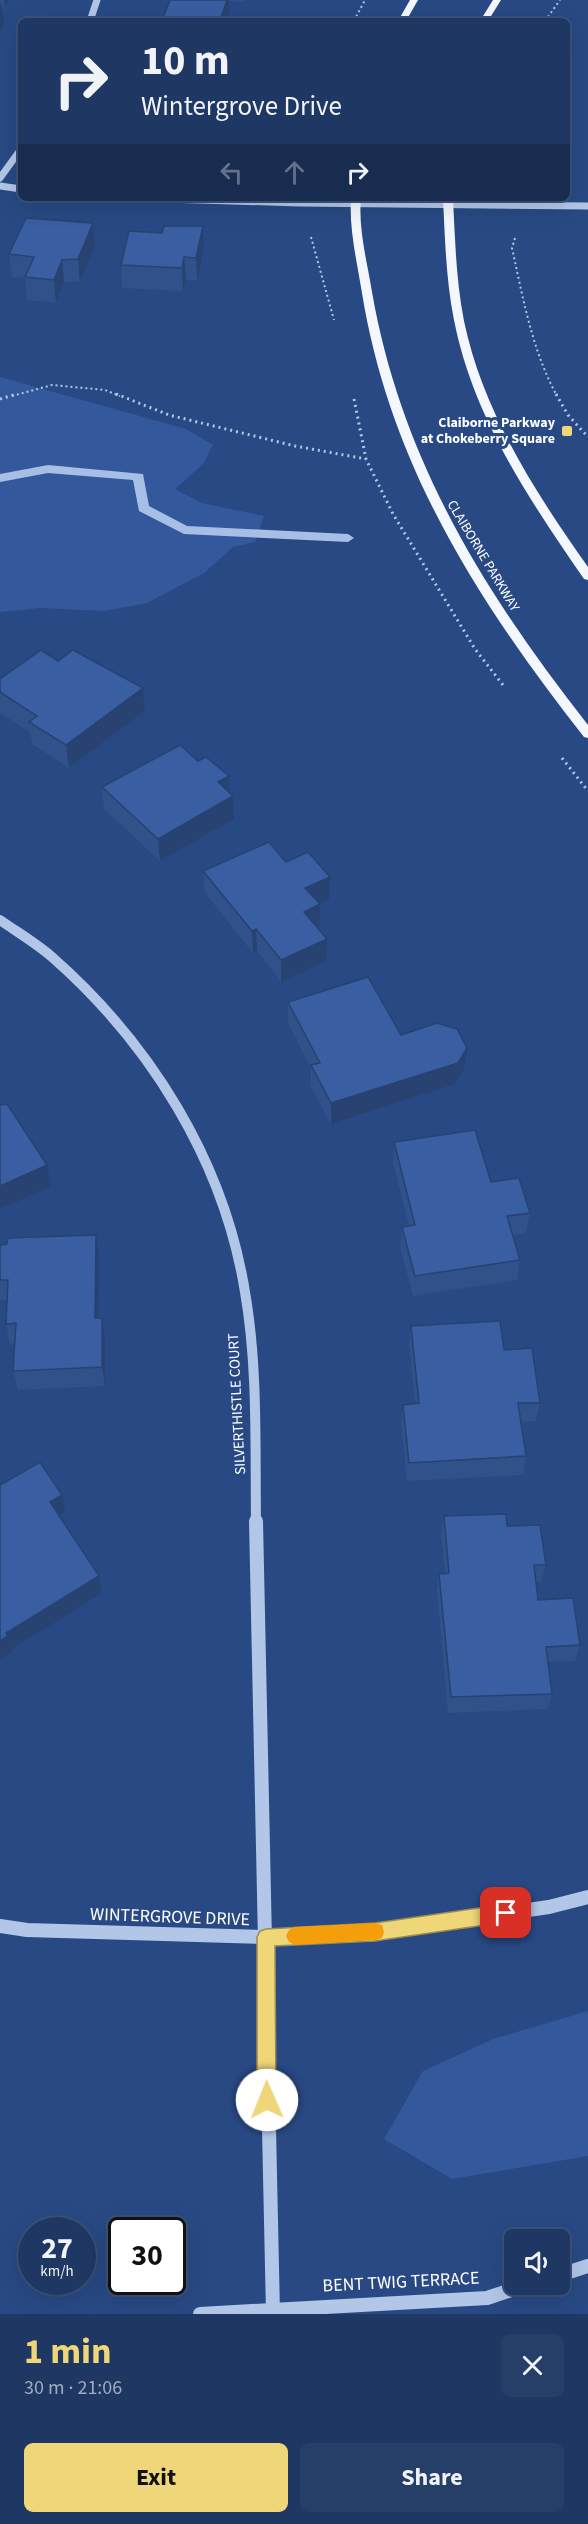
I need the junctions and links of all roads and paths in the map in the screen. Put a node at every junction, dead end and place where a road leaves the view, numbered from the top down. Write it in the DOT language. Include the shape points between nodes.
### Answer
graph roads {
  1 [pos="97,0"];
  2 [pos="365,0"];
  3 [pos="414,0"];
  4 [pos="497,0"];
  5 [pos="560,0"];
  6 [pos="91,18"];
  7 [pos="356,18"];
  8 [pos="404,18"];
  9 [pos="486,18"];
  10 [pos="547,18"];
  11 [pos="18,152"];
  12 [pos="0,178"];
  13 [pos="0,186"];
  14 [pos="18,189"];
  15 [pos="233,201"];
  16 [pos="337,201"];
  17 [pos="356,201"];
  18 [pos="448,201"];
  19 [pos="502,205"];
  20 [pos="588,206"];
  21 [pos="0,399"];
  22 [pos="588,437"];
  23 [pos="366,459"];
  24 [pos="588,576"];
  25 [pos="588,734"];
  26 [pos="0,920"];
  27 [pos="588,1897"];
  28 [pos="0,1926"];
  29 [pos="266,1937"];
  30 [pos="588,2266"];
  31 [pos="570,2272"];
  32 [pos="504,2292"];
  33 [pos="273,2311"];
  34 [pos="200,2314"];
  1 -- 6 [label="street"];
  2 -- 7 [label="path"];
  3 -- 8 [label="main road"];
  4 -- 9 [label="main road"];
  5 -- 10 [label="path"];
  11 -- 12 [label="street"];
  13 -- 14 [label="street"];
  15 -- 16 [label="street"];
  17 -- 25 [label="main road, CLAIBORNE PARKWAY" via="368,316 414,458 442,520 484,591 538,673"];
  18 -- 19 [label="street"];
  18 -- 24 [label="main road" via="459,322 471,364 497,429 539,505"];
  19 -- 20 [label="street"];
  19 -- 22 [label="path" via="521,232 513,239 512,248 532,333 554,392"];
  21 -- 23 [label="path" via="52,385 105,390 169,415 296,447"];
  26 -- 29 [label="street, SILVERTHISTLE COURT" via="51,956 104,1006 150,1061 191,1129 222,1201 243,1280 253,1370"];
  27 -- 29 [label="street, WINTERGROVE DRIVE" via="549,1907 375,1932"];
  28 -- 29 [label="street, WINTERGROVE DRIVE"];
  29 -- 33 [label="street, SILVERTHISTLE COURT"];
  30 -- 31 [label="street"];
  32 -- 33 [label="street, BENT TWIG TERRACE" via="487,2298"];
  33 -- 34 [label="street, BENT TWIG TERRACE"];
}
